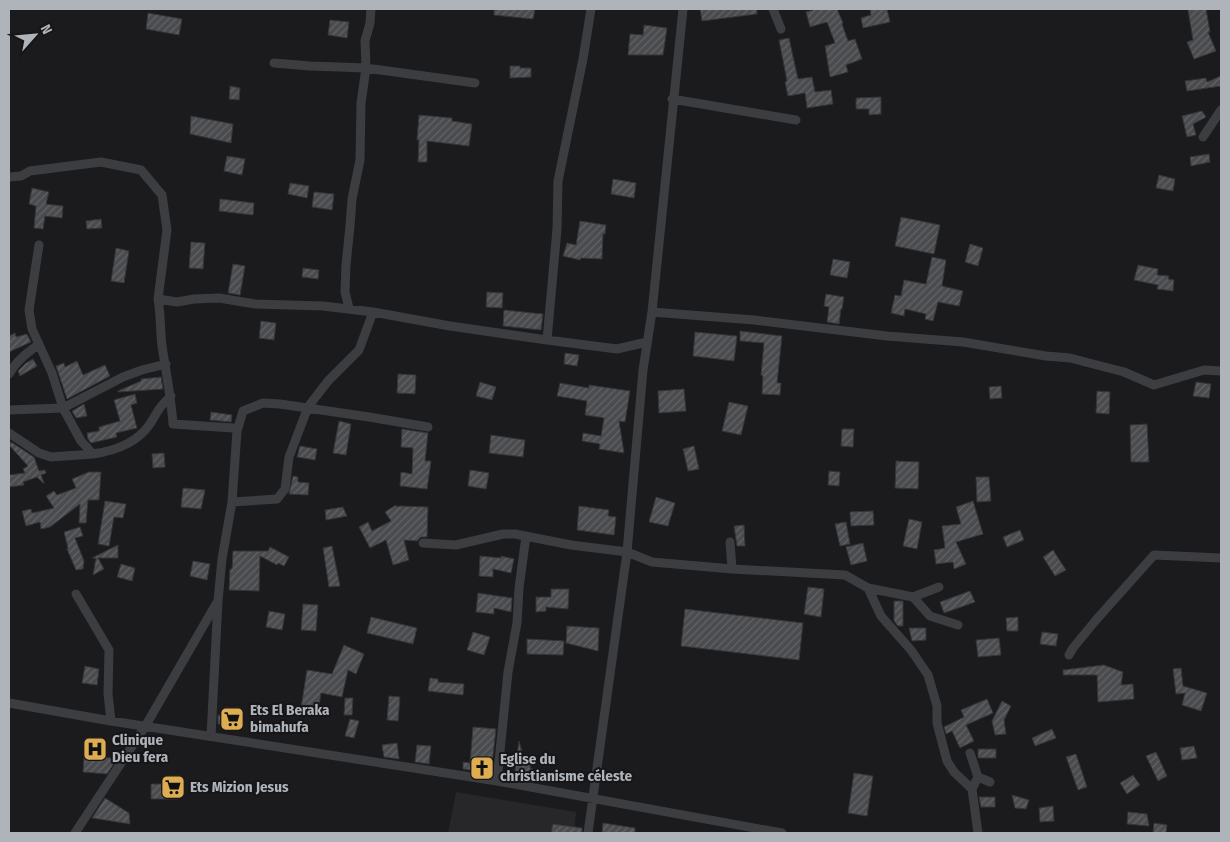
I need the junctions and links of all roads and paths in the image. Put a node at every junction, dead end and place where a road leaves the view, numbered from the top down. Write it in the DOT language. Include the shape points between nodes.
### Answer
graph roads {
  1 [pos="371,9"];
  2 [pos="591,9"];
  3 [pos="683,9"];
  4 [pos="773,9"];
  5 [pos="781,29"];
  6 [pos="274,63"];
  7 [pos="366,68"];
  8 [pos="475,83"];
  9 [pos="672,99"];
  10 [pos="1221,110"];
  11 [pos="796,120"];
  12 [pos="1203,137"];
  13 [pos="9,177"];
  14 [pos="39,244"];
  15 [pos="158,299"];
  16 [pos="349,308"];
  17 [pos="373,312"];
  18 [pos="652,312"];
  19 [pos="547,340"];
  20 [pos="648,342"];
  21 [pos="39,344"];
  22 [pos="166,364"];
  23 [pos="1221,371"];
  24 [pos="9,374"];
  25 [pos="171,396"];
  26 [pos="308,407"];
  27 [pos="62,408"];
  28 [pos="9,410"];
  29 [pos="428,427"];
  30 [pos="237,431"];
  31 [pos="9,433"];
  32 [pos="93,454"];
  33 [pos="232,502"];
  34 [pos="526,536"];
  35 [pos="730,542"];
  36 [pos="423,543"];
  37 [pos="626,552"];
  38 [pos="1221,558"];
  39 [pos="732,569"];
  40 [pos="939,587"];
  41 [pos="868,588"];
  42 [pos="76,594"];
  43 [pos="912,597"];
  44 [pos="218,601"];
  45 [pos="958,625"];
  46 [pos="1069,655"];
  47 [pos="9,703"];
  48 [pos="111,721"];
  49 [pos="146,725"];
  50 [pos="211,736"];
  51 [pos="970,753"];
  52 [pos="978,777"];
  53 [pos="497,780"];
  54 [pos="990,782"];
  55 [pos="972,789"];
  56 [pos="594,798"];
  57 [pos="75,833"];
  58 [pos="588,833"];
  59 [pos="782,833"];
  60 [pos="978,833"];
  1 -- 7 [label="street" via="365,41"];
  2 -- 19 [label="street" via="558,181"];
  3 -- 9 [label="street"];
  4 -- 5 [label="street"];
  6 -- 7 [label="street"];
  7 -- 8 [label="street"];
  7 -- 16 [label="street" via="360,160 352,199 346,265 345,292"];
  9 -- 11 [label="street"];
  9 -- 18 [label="street"];
  10 -- 12 [label="street"];
  13 -- 15 [label="street" via="30,171 101,162 140,170 162,195 166,230"];
  14 -- 21 [label="street" via="29,310"];
  15 -- 16 [label="street" via="177,302 219,298 255,304"];
  15 -- 22 [label="street"];
  16 -- 17 [label="street"];
  17 -- 19 [label="street"];
  17 -- 26 [label="street" via="360,350 328,381"];
  18 -- 20 [label="street"];
  18 -- 23 [label="street" via="963,342 1070,358 1124,372 1154,385 1204,370"];
  19 -- 20 [label="street" via="617,349"];
  20 -- 37 [label="street"];
  21 -- 24 [label="street" via="13,366"];
  21 -- 27 [label="street"];
  22 -- 25 [label="street"];
  22 -- 27 [label="street" via="123,377"];
  25 -- 30 [label="street" via="173,424 233,428"];
  25 -- 32 [label="street" via="141,434 119,448"];
  26 -- 29 [label="street"];
  26 -- 30 [label="street" via="263,403 243,411"];
  26 -- 33 [label="street" via="289,457 285,489 277,499"];
  27 -- 28 [label="street"];
  27 -- 32 [label="street" via="81,441"];
  30 -- 33 [label="street"];
  31 -- 32 [label="street" via="38,453 51,457"];
  33 -- 44 [label="street"];
  34 -- 36 [label="street" via="503,534 456,545"];
  34 -- 37 [label="street"];
  34 -- 53 [label="street"];
  35 -- 39 [label="street"];
  37 -- 39 [label="street" via="652,562"];
  37 -- 56 [label="street"];
  38 -- 46 [label="street" via="1154,555"];
  39 -- 41 [label="street" via="846,575"];
  40 -- 43 [label="street"];
  41 -- 43 [label="street"];
  41 -- 55 [label="street" via="881,616 928,675 947,761"];
  42 -- 48 [label="street" via="109,650"];
  43 -- 45 [label="street" via="930,616"];
  44 -- 49 [label="street"];
  44 -- 50 [label="street"];
  47 -- 48 [label="street"];
  48 -- 49 [label="street"];
  49 -- 50 [label="street"];
  49 -- 57 [label="street"];
  50 -- 53 [label="street"];
  51 -- 52 [label="street"];
  52 -- 54 [label="street"];
  52 -- 55 [label="street"];
  53 -- 56 [label="street"];
  55 -- 60 [label="street"];
  56 -- 58 [label="street"];
  56 -- 59 [label="street"];
}
